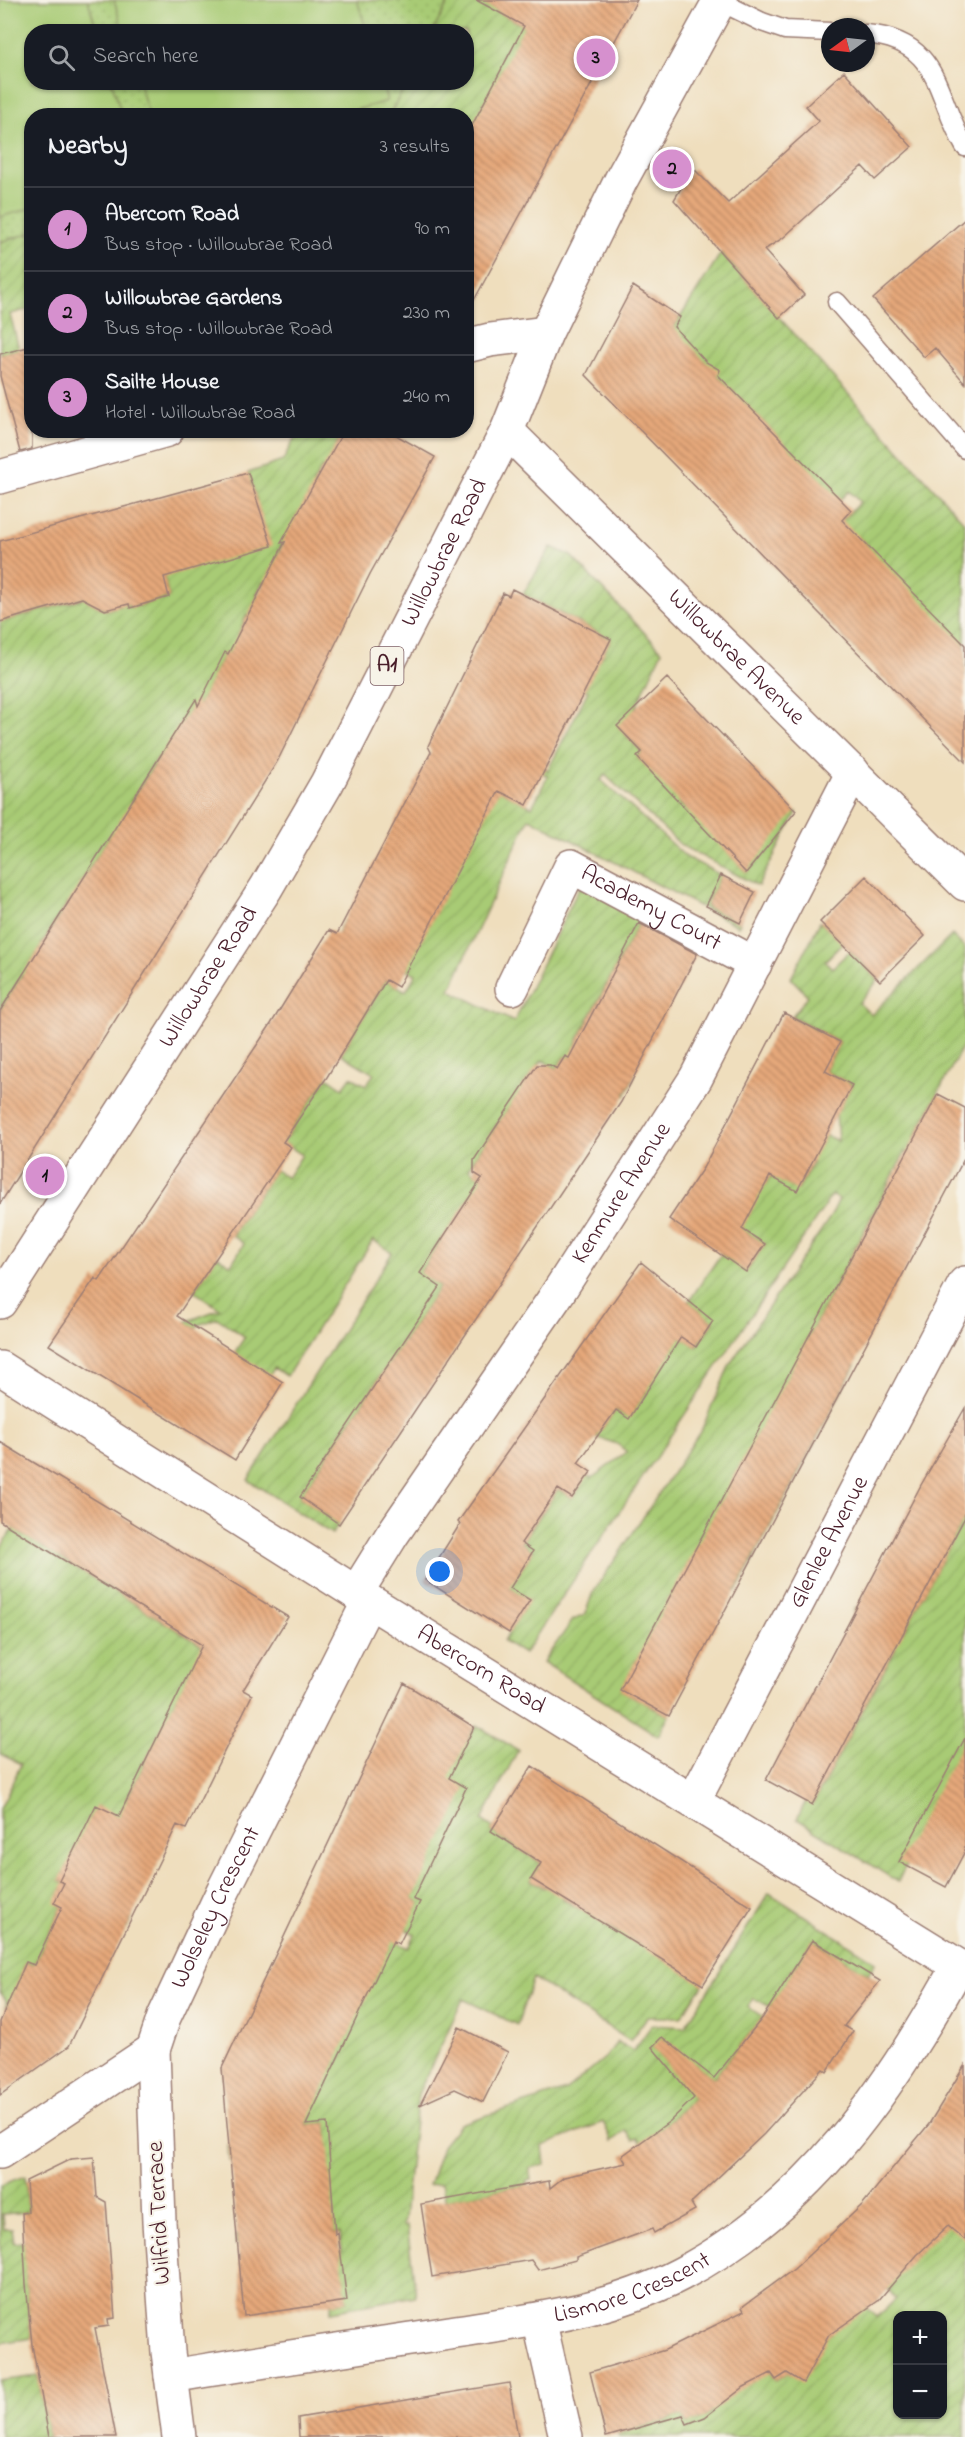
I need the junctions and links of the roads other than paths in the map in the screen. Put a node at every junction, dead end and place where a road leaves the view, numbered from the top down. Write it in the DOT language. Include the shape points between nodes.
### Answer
graph roads {
  1 [pos="719,0"];
  2 [pos="821,32"];
  3 [pos="875,35"];
  4 [pos="965,147"];
  5 [pos="837,302"];
  6 [pos="546,333"];
  7 [pos="474,344"];
  8 [pos="507,431"];
  9 [pos="139,438"];
  10 [pos="965,449"];
  11 [pos="0,477"];
  12 [pos="853,772"];
  13 [pos="965,884"];
  14 [pos="755,964"];
  15 [pos="512,988"];
  16 [pos="965,1283"];
  17 [pos="0,1302"];
  18 [pos="0,1368"];
  19 [pos="362,1597"];
  20 [pos="694,1800"];
  21 [pos="962,1968"];
  22 [pos="153,2050"];
  23 [pos="0,2152"];
  24 [pos="539,2319"];
  25 [pos="171,2376"];
  26 [pos="179,2437"];
  27 [pos="566,2437"];
  1 -- 2 [label="lane" via="785,30"];
  1 -- 6 [label="street, Willowbrae Road / A1" via="621,180"];
  3 -- 4 [label="lane" via="890,36 916,51 934,75"];
  5 -- 10 [label="lane"];
  6 -- 7 [label="street"];
  6 -- 8 [label="street, Willowbrae Road / A1"];
  8 -- 12 [label="street, Willowbrae Avenue"];
  8 -- 17 [label="street, Willowbrae Road / A1" via="322,793 266,888"];
  9 -- 11 [label="street"];
  12 -- 13 [label="street, Willowbrae Avenue"];
  12 -- 14 [label="street, Kenmure Avenue"];
  14 -- 15 [label="street, Academy Court" via="571,867"];
  14 -- 19 [label="street, Kenmure Avenue" via="696,1078 554,1299 392,1535"];
  16 -- 20 [label="street, Glenlee Avenue"];
  18 -- 19 [label="street, Abercorn Road"];
  19 -- 20 [label="street, Abercorn Road"];
  19 -- 22 [label="street, Wolseley Crescent" via="164,2017"];
  20 -- 21 [label="street, Abercorn Road"];
  21 -- 24 [label="street, Lismore Crescent" via="877,2100 784,2204 715,2255 679,2275 614,2302"];
  22 -- 23 [label="street"];
  22 -- 25 [label="street, Wilfrid Terrace" via="159,2222"];
  24 -- 25 [label="street, Lismore Crescent"];
  24 -- 27 [label="street"];
  25 -- 26 [label="street, Wilfrid Terrace"];
}
